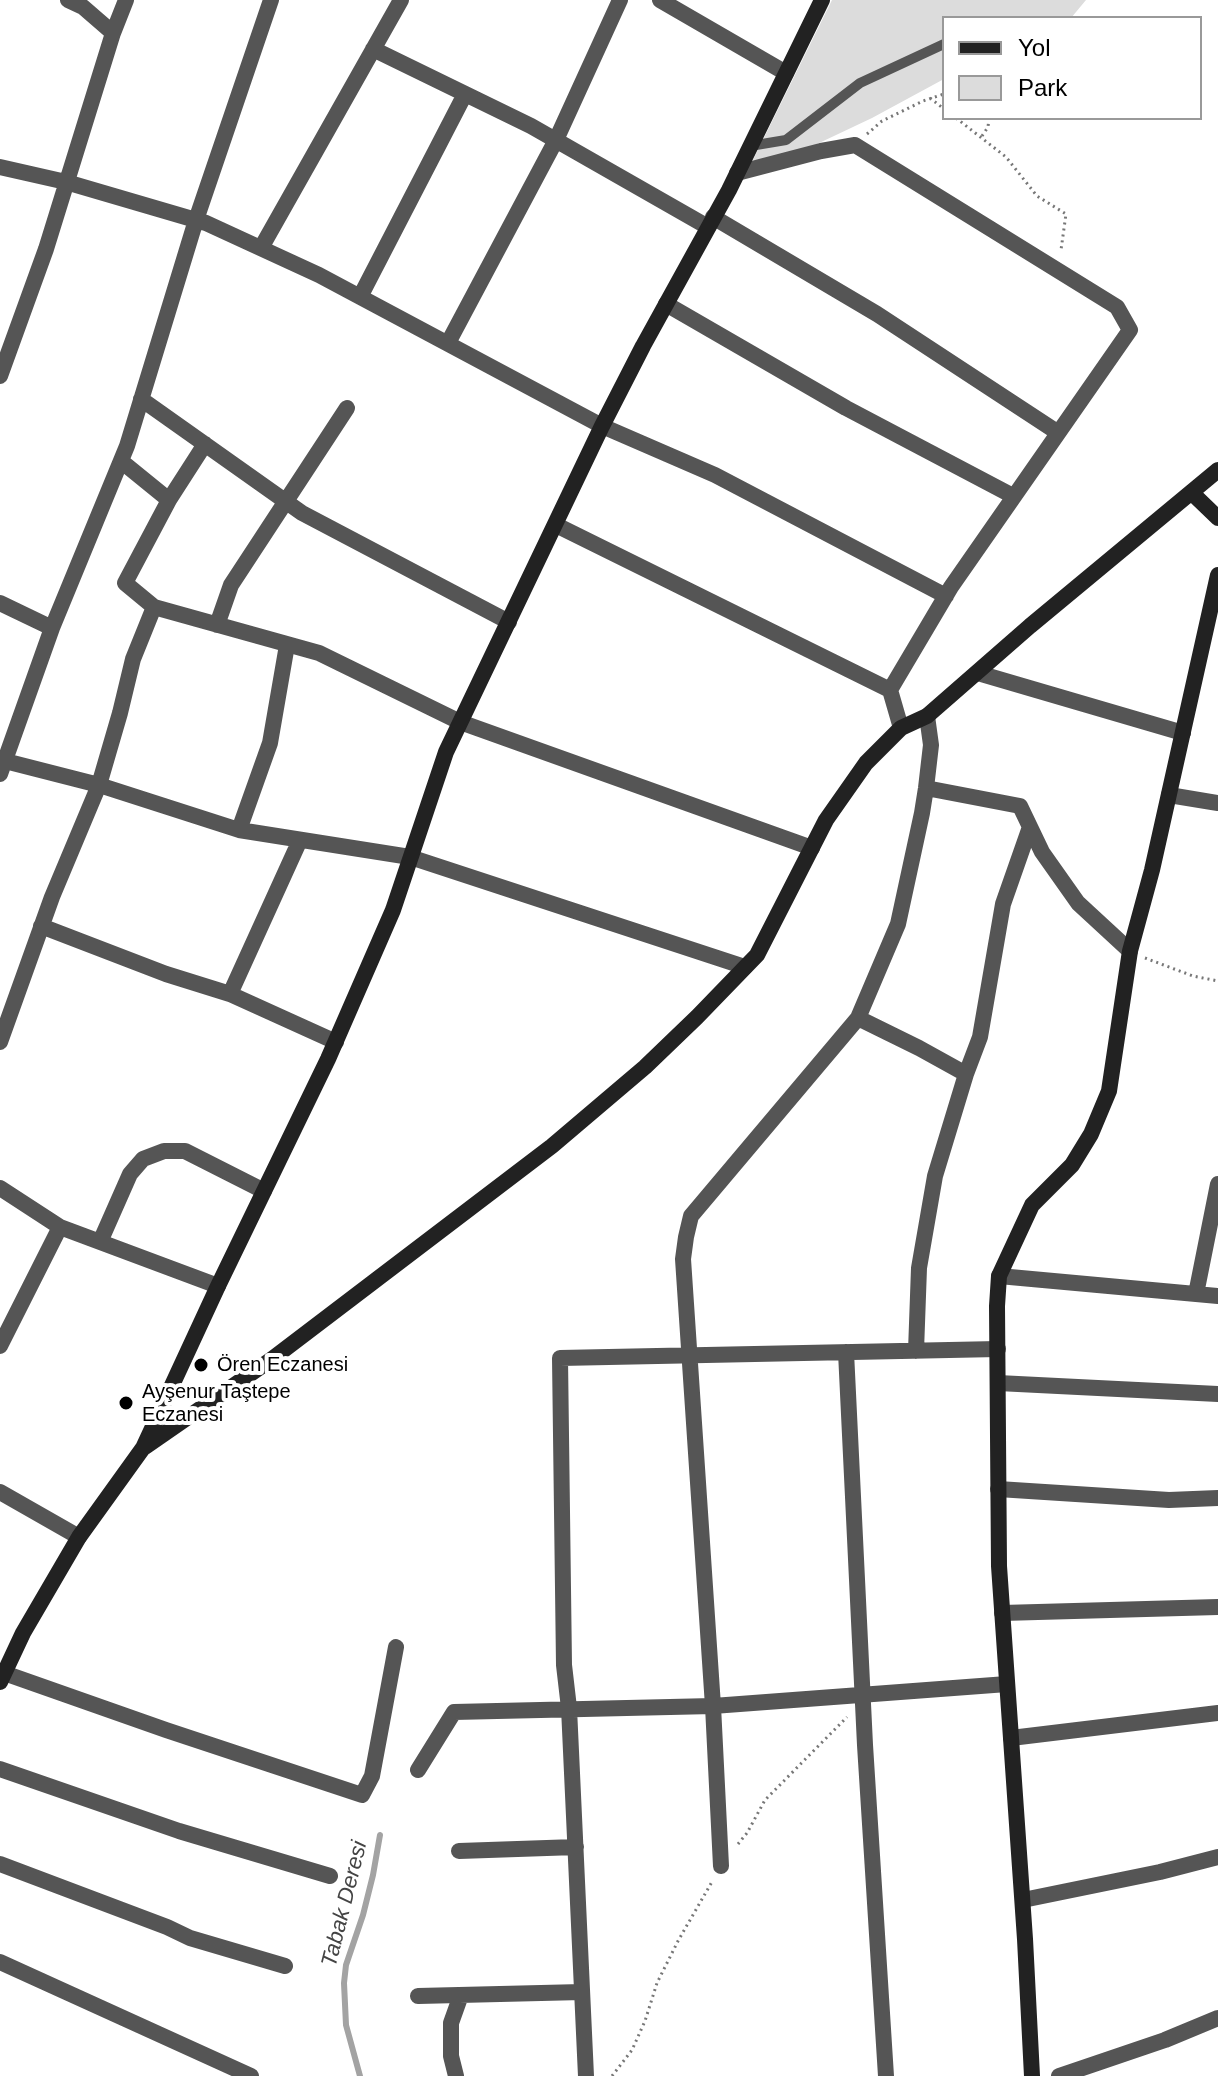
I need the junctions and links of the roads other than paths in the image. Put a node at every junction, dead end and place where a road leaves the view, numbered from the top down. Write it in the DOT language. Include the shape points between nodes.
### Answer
graph roads {
  1 [pos="68,0"];
  2 [pos="126,0"];
  3 [pos="271,0"];
  4 [pos="401,0"];
  5 [pos="620,0"];
  6 [pos="660,0"];
  7 [pos="822,0"];
  8 [pos="113,33"];
  9 [pos="942,45"];
  10 [pos="373,49"];
  11 [pos="786,73"];
  12 [pos="465,94"];
  13 [pos="556,140"];
  14 [pos="750,146"];
  15 [pos="0,167"];
  16 [pos="737,173"];
  17 [pos="66,182"];
  18 [pos="196,220"];
  19 [pos="711,222"];
  20 [pos="261,248"];
  21 [pos="360,297"];
  22 [pos="666,304"];
  23 [pos="448,343"];
  24 [pos="0,376"];
  25 [pos="141,399"];
  26 [pos="347,408"];
  27 [pos="602,426"];
  28 [pos="1057,432"];
  29 [pos="205,444"];
  30 [pos="121,461"];
  31 [pos="1218,470"];
  32 [pos="1192,493"];
  33 [pos="1013,496"];
  34 [pos="169,500"];
  35 [pos="287,502"];
  36 [pos="1218,518"];
  37 [pos="556,525"];
  38 [pos="1218,575"];
  39 [pos="946,596"];
  40 [pos="0,603"];
  41 [pos="154,607"];
  42 [pos="509,622"];
  43 [pos="217,625"];
  44 [pos="52,628"];
  45 [pos="287,645"];
  46 [pos="978,673"];
  47 [pos="890,690"];
  48 [pos="927,716"];
  49 [pos="460,722"];
  50 [pos="901,728"];
  51 [pos="1183,733"];
  52 [pos="2,768"];
  53 [pos="99,785"];
  54 [pos="926,788"];
  55 [pos="1169,795"];
  56 [pos="1218,803"];
  57 [pos="1030,827"];
  58 [pos="239,830"];
  59 [pos="300,840"];
  60 [pos="812,848"];
  61 [pos="410,857"];
  62 [pos="41,926"];
  63 [pos="1130,951"];
  64 [pos="745,967"];
  65 [pos="230,994"];
  66 [pos="7,1002"];
  67 [pos="858,1018"];
  68 [pos="0,1042"];
  69 [pos="336,1042"];
  70 [pos="966,1074"];
  71 [pos="1218,1184"];
  72 [pos="0,1188"];
  73 [pos="264,1191"];
  74 [pos="60,1227"];
  75 [pos="100,1242"];
  76 [pos="999,1276"];
  77 [pos="218,1286"];
  78 [pos="1196,1294"];
  79 [pos="1218,1296"];
  80 [pos="0,1346"];
  81 [pos="998,1349"];
  82 [pos="916,1351"];
  83 [pos="846,1352"];
  84 [pos="690,1356"];
  85 [pos="998,1383"];
  86 [pos="1218,1394"];
  87 [pos="143,1448"];
  88 [pos="998,1489"];
  89 [pos="0,1492"];
  90 [pos="1218,1498"];
  91 [pos="79,1537"];
  92 [pos="1218,1607"];
  93 [pos="1002,1613"];
  94 [pos="396,1647"];
  95 [pos="2,1678"];
  96 [pos="1007,1684"];
  97 [pos="862,1695"];
  98 [pos="713,1706"];
  99 [pos="569,1708"];
  100 [pos="1218,1713"];
  101 [pos="1011,1738"];
  102 [pos="0,1769"];
  103 [pos="418,1770"];
  104 [pos="576,1847"];
  105 [pos="459,1851"];
  106 [pos="1218,1857"];
  107 [pos="0,1864"];
  108 [pos="721,1866"];
  109 [pos="330,1876"];
  110 [pos="1023,1900"];
  111 [pos="0,1962"];
  112 [pos="285,1966"];
  113 [pos="582,1992"];
  114 [pos="461,1995"];
  115 [pos="418,1996"];
  116 [pos="1218,2018"];
  117 [pos="251,2076"];
  118 [pos="456,2076"];
  119 [pos="586,2076"];
  120 [pos="886,2076"];
  121 [pos="1032,2076"];
  122 [pos="1059,2076"];
  1 -- 8 [label="street"];
  2 -- 8 [label="street"];
  3 -- 18 [label="street"];
  4 -- 10 [label="street"];
  5 -- 13 [label="street"];
  6 -- 11 [label="street"];
  7 -- 11 [label="street"];
  8 -- 17 [label="street"];
  9 -- 14 [label="lane" via="860,83 786,140"];
  10 -- 12 [label="street"];
  10 -- 20 [label="street"];
  11 -- 14 [label="street"];
  12 -- 13 [label="street"];
  12 -- 21 [label="street"];
  13 -- 19 [label="street"];
  13 -- 23 [label="street"];
  14 -- 16 [label="street"];
  15 -- 17 [label="street"];
  16 -- 19 [label="street"];
  16 -- 28 [label="street" via="855,145 1117,307 1130,330"];
  17 -- 18 [label="street"];
  17 -- 24 [label="street"];
  18 -- 20 [label="street"];
  18 -- 25 [label="street"];
  19 -- 22 [label="street"];
  19 -- 28 [label="street" via="877,314"];
  20 -- 21 [label="street"];
  21 -- 23 [label="street"];
  22 -- 27 [label="street"];
  22 -- 33 [label="street"];
  23 -- 27 [label="street"];
  25 -- 29 [label="street"];
  25 -- 30 [label="street"];
  26 -- 35 [label="street"];
  27 -- 37 [label="street"];
  27 -- 39 [label="street" via="715,475"];
  28 -- 33 [label="street"];
  29 -- 34 [label="street"];
  29 -- 35 [label="street"];
  30 -- 34 [label="street"];
  30 -- 44 [label="street"];
  31 -- 32 [label="street"];
  32 -- 36 [label="street"];
  32 -- 46 [label="street"];
  33 -- 39 [label="street"];
  34 -- 41 [label="street" via="125,583"];
  35 -- 42 [label="street"];
  35 -- 43 [label="street" via="231,585"];
  37 -- 42 [label="street"];
  37 -- 47 [label="street"];
  38 -- 51 [label="street"];
  39 -- 47 [label="street"];
  40 -- 44 [label="street"];
  41 -- 43 [label="street"];
  41 -- 53 [label="street" via="133,659"];
  42 -- 49 [label="street"];
  43 -- 45 [label="street"];
  44 -- 52 [label="street"];
  45 -- 49 [label="street" via="319,653"];
  45 -- 58 [label="street" via="270,743"];
  46 -- 48 [label="street"];
  46 -- 51 [label="street"];
  47 -- 50 [label="street"];
  48 -- 50 [label="street"];
  48 -- 54 [label="street" via="931,745"];
  49 -- 60 [label="street"];
  49 -- 61 [label="street"];
  50 -- 60 [label="street" via="866,763"];
  51 -- 55 [label="street"];
  52 -- 53 [label="street"];
  53 -- 58 [label="street"];
  53 -- 62 [label="street"];
  54 -- 57 [label="street" via="1020,806"];
  54 -- 67 [label="street" via="898,924"];
  55 -- 56 [label="street"];
  55 -- 63 [label="street"];
  57 -- 63 [label="street" via="1078,903"];
  57 -- 70 [label="street" via="1003,904 980,1037"];
  58 -- 59 [label="street"];
  59 -- 61 [label="street"];
  59 -- 65 [label="street"];
  60 -- 64 [label="street" via="757,955"];
  61 -- 64 [label="street"];
  61 -- 69 [label="street"];
  62 -- 65 [label="street"];
  62 -- 66 [label="street"];
  63 -- 76 [label="street" via="1109,1091 1072,1165 1032,1205"];
  64 -- 87 [label="street" via="645,1067 552,1146 272,1359"];
  65 -- 69 [label="street"];
  66 -- 68 [label="street"];
  67 -- 70 [label="street"];
  67 -- 84 [label="street" via="691,1216 683,1259"];
  69 -- 73 [label="street"];
  70 -- 82 [label="street" via="935,1176 919,1268"];
  71 -- 78 [label="street"];
  72 -- 74 [label="street"];
  73 -- 75 [label="street" via="185,1151 164,1151 143,1159 130,1174"];
  73 -- 77 [label="street"];
  74 -- 75 [label="street"];
  74 -- 80 [label="street"];
  75 -- 77 [label="street"];
  76 -- 78 [label="street"];
  76 -- 81 [label="street"];
  77 -- 87 [label="street"];
  78 -- 79 [label="street"];
  81 -- 82 [label="street"];
  81 -- 85 [label="street"];
  82 -- 83 [label="street"];
  83 -- 84 [label="street"];
  83 -- 97 [label="street"];
  84 -- 98 [label="street"];
  84 -- 99 [label="street" via="560,1358"];
  85 -- 86 [label="street"];
  85 -- 88 [label="street"];
  87 -- 91 [label="street"];
  88 -- 90 [label="street" via="1169,1500"];
  88 -- 93 [label="street"];
  89 -- 91 [label="street"];
  91 -- 95 [label="street"];
  92 -- 93 [label="street"];
  93 -- 96 [label="street"];
  94 -- 95 [label="street" via="372,1776 362,1795"];
  96 -- 97 [label="street"];
  96 -- 101 [label="street"];
  97 -- 98 [label="street"];
  97 -- 120 [label="street"];
  98 -- 99 [label="street"];
  98 -- 108 [label="street"];
  99 -- 103 [label="street" via="454,1712"];
  99 -- 104 [label="street"];
  100 -- 101 [label="street"];
  101 -- 110 [label="street"];
  102 -- 109 [label="street"];
  104 -- 105 [label="street"];
  104 -- 113 [label="street"];
  106 -- 110 [label="street"];
  107 -- 112 [label="street" via="190,1938"];
  110 -- 121 [label="street"];
  111 -- 117 [label="street"];
  113 -- 114 [label="street"];
  113 -- 119 [label="street"];
  114 -- 115 [label="street"];
  114 -- 118 [label="street" via="451,2023"];
  116 -- 122 [label="street"];
}
